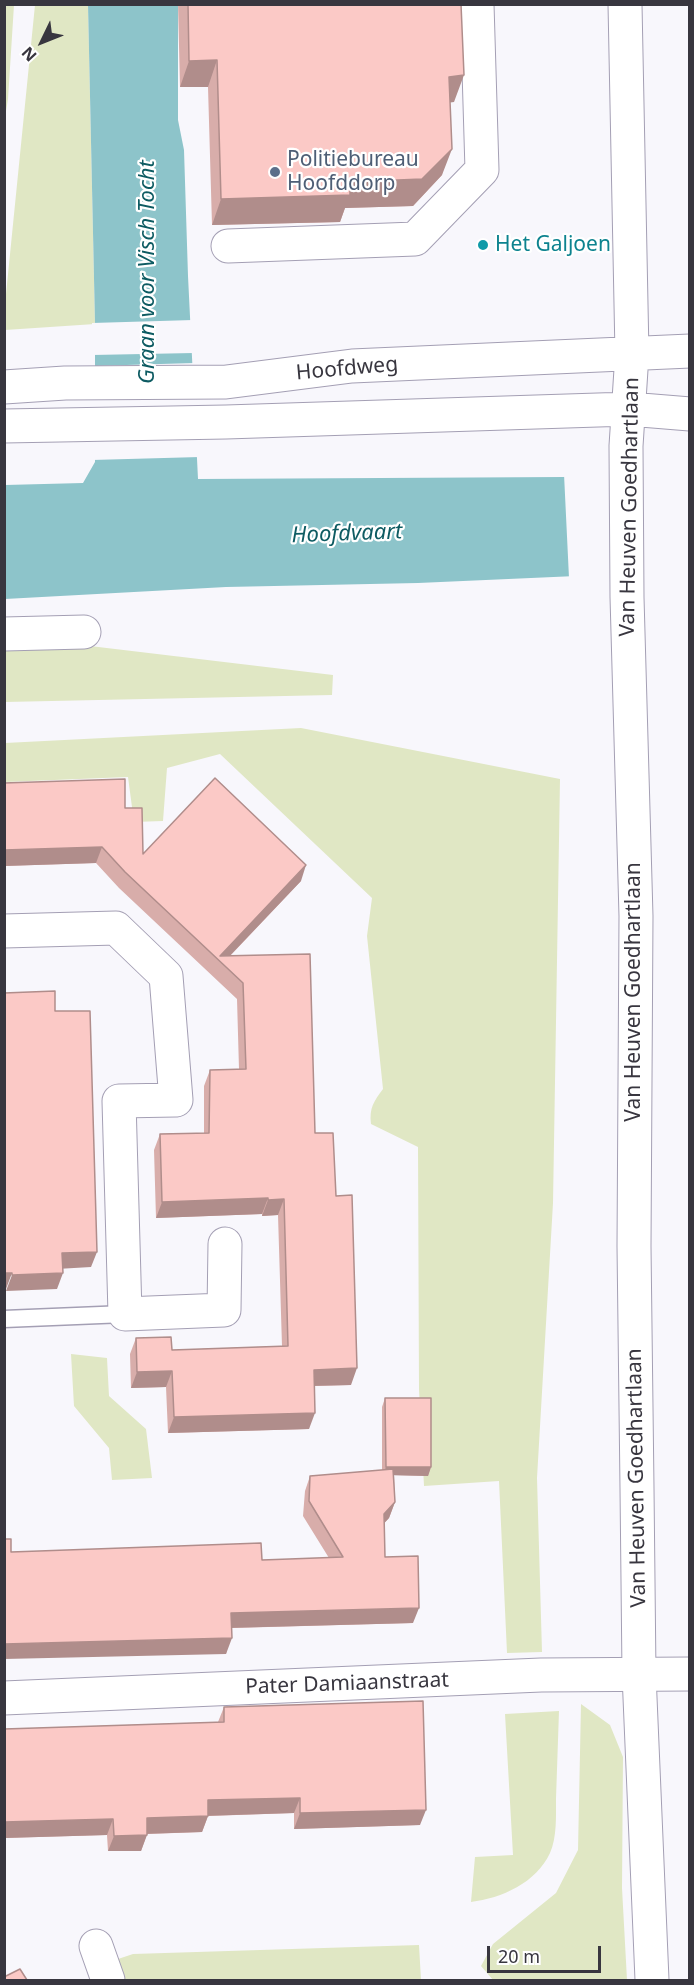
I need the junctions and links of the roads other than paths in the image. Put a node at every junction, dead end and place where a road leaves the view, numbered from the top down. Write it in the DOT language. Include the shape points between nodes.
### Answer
graph roads {
  1 [pos="477,4"];
  2 [pos="625,4"];
  3 [pos="228,246"];
  4 [pos="690,351"];
  5 [pos="632,354"];
  6 [pos="4,387"];
  7 [pos="629,409"];
  8 [pos="690,414"];
  9 [pos="4,426"];
  10 [pos="84,632"];
  11 [pos="4,634"];
  12 [pos="4,931"];
  13 [pos="225,1244"];
  14 [pos="125,1314"];
  15 [pos="4,1319"];
  16 [pos="639,1674"];
  17 [pos="690,1674"];
  18 [pos="4,1698"];
  19 [pos="96,1946"];
  20 [pos="108,1980"];
  21 [pos="652,1980"];
  1 -- 3 [label="street" via="482,170 415,239"];
  2 -- 5 [label="street, Van Heuven Goedhartlaan"];
  4 -- 5 [label="street, Hoofdweg"];
  5 -- 6 [label="street, Hoofdweg" via="352,366 226,382 65,382"];
  5 -- 7 [label="street, Van Heuven Goedhartlaan"];
  7 -- 8 [label="street"];
  7 -- 9 [label="street"];
  7 -- 16 [label="street, Van Heuven Goedhartlaan" via="627,597 636,916 634,1246"];
  10 -- 11 [label="street"];
  12 -- 14 [label="street" via="116,928 166,976 176,1100 119,1101"];
  13 -- 14 [label="street" via="224,1310"];
  14 -- 15 [label="lane"];
  16 -- 17 [label="street, Pater Damiaanstraat"];
  16 -- 18 [label="street, Pater Damiaanstraat"];
  16 -- 21 [label="street, Van Heuven Goedhartlaan"];
  19 -- 20 [label="street"];
}
